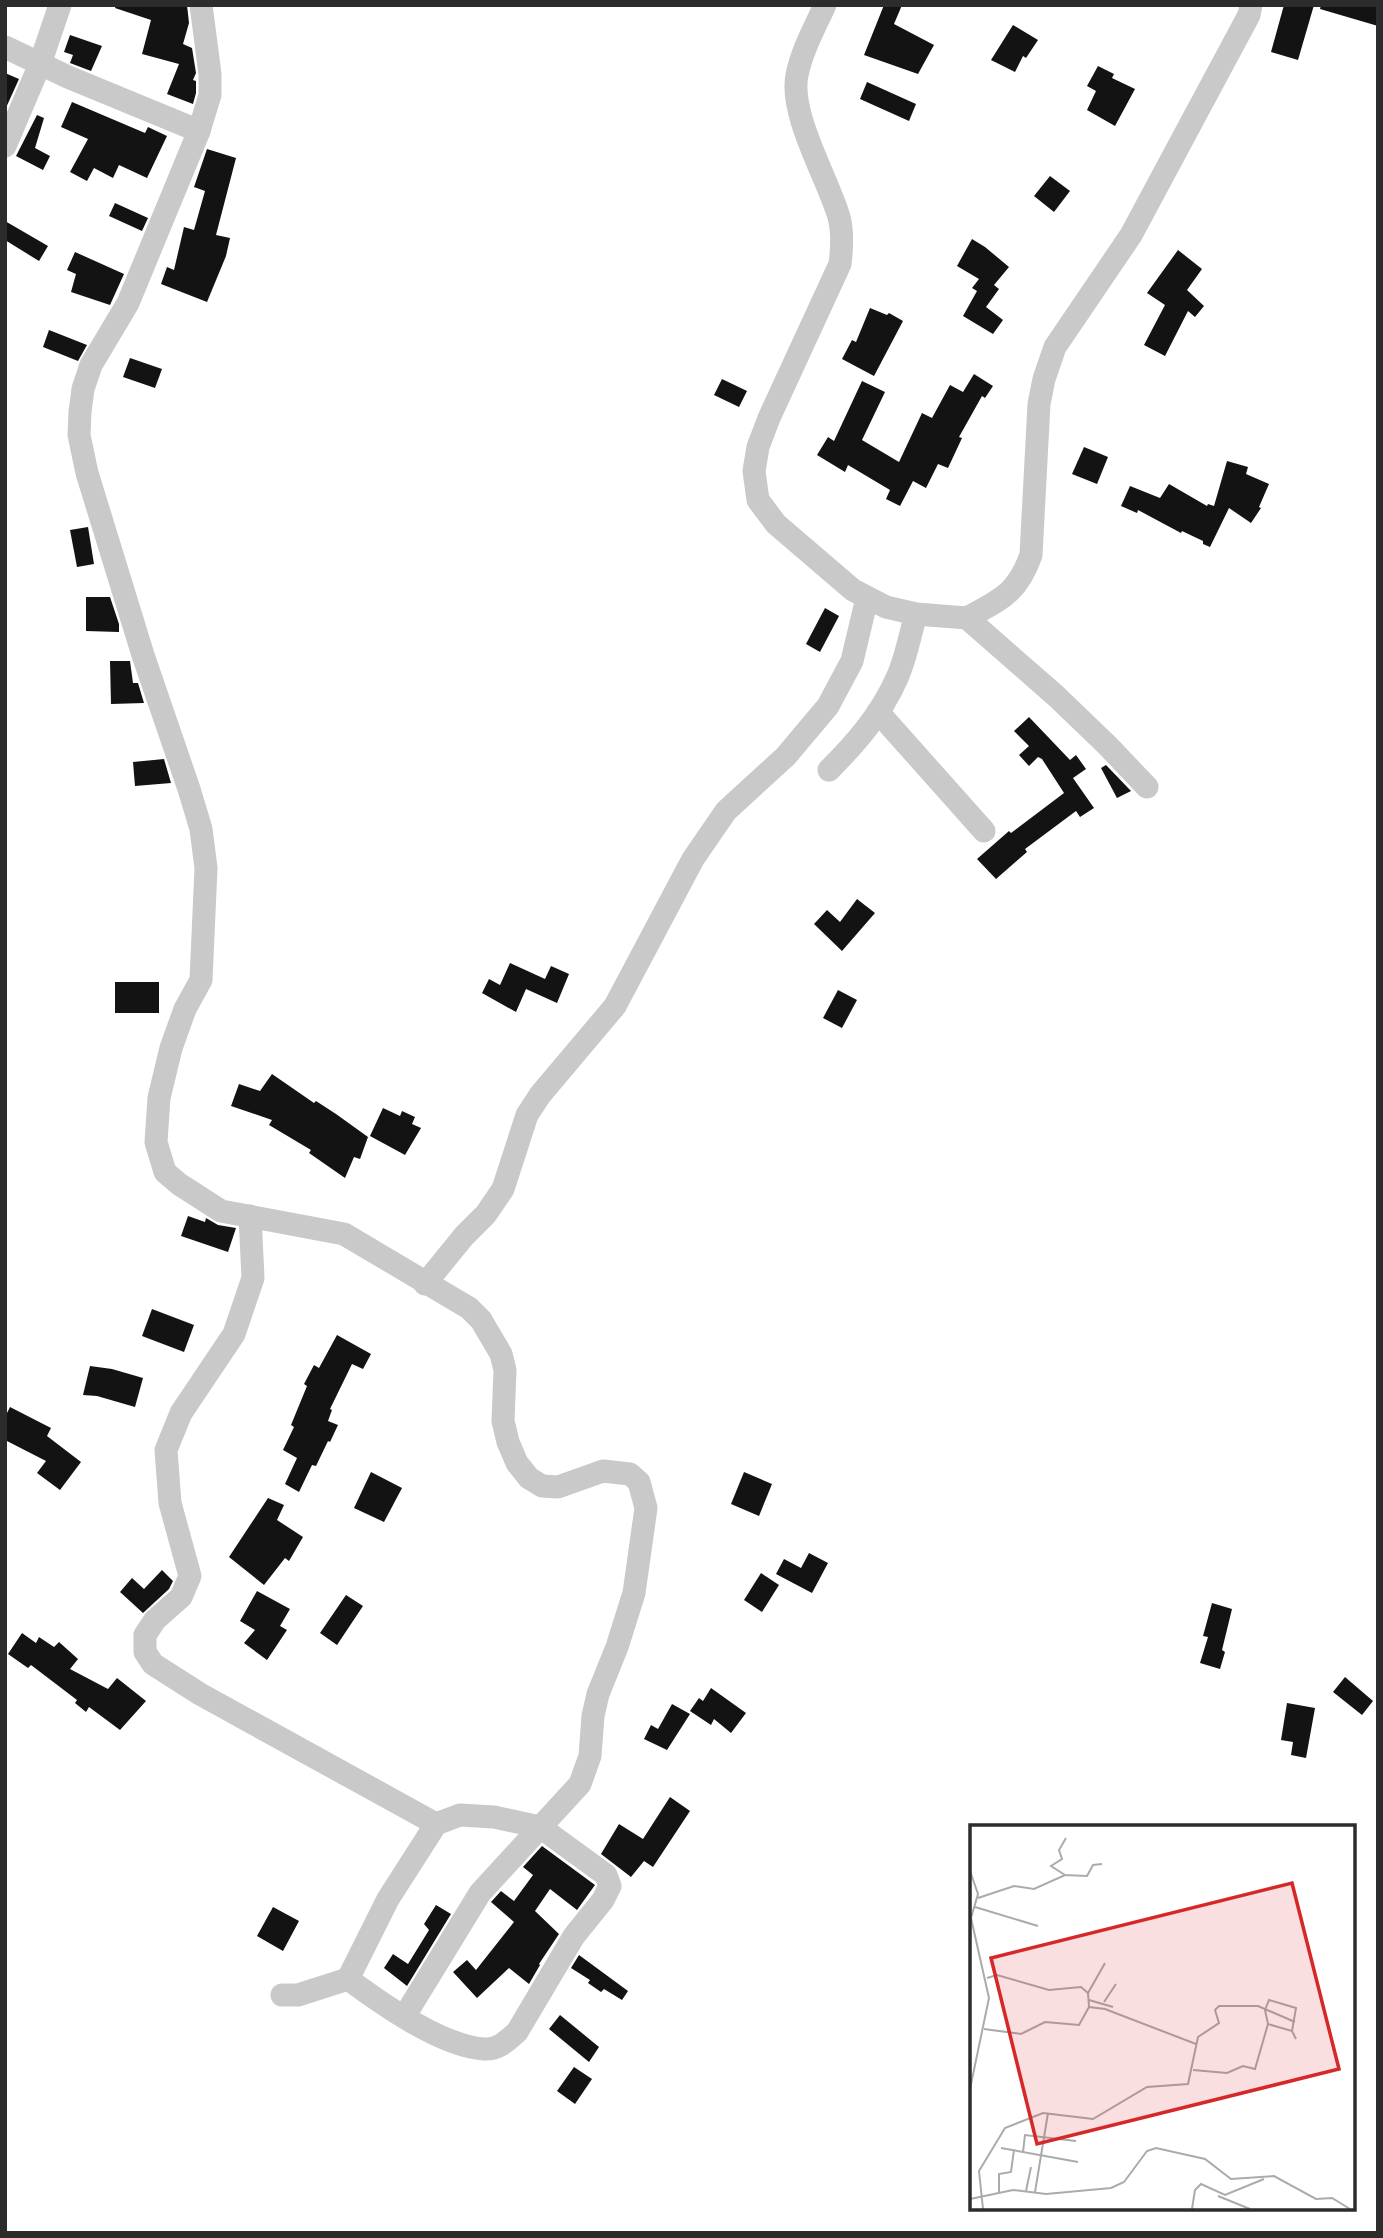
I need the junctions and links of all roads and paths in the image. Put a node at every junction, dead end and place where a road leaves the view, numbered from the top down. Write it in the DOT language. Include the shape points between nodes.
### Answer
graph roads {
  1 [pos="60,5"];
  2 [pos="201,5"];
  3 [pos="825,5"];
  4 [pos="1251,5"];
  5 [pos="5,47"];
  6 [pos="40,64"];
  7 [pos="199,131"];
  8 [pos="5,146"];
  9 [pos="876,603"];
  10 [pos="913,613"];
  11 [pos="967,618"];
  12 [pos="878,712"];
  13 [pos="829,770"];
  14 [pos="1147,787"];
  15 [pos="984,831"];
  16 [pos="250,1216"];
  17 [pos="432,1288"];
  18 [pos="436,1824"];
  19 [pos="540,1827"];
  20 [pos="348,1979"];
  21 [pos="282,1995"];
  22 [pos="404,2017"];
  1 -- 6 [label="street"];
  2 -- 7 [label="street" via="210,74"];
  3 -- 9 [label="street" via="797,76 796,104 839,218 840,264 769,418 754,471 758,500 776,524 853,590"];
  4 -- 11 [label="street" via="1131,235 1055,347 1040,404 1031,555 1024,577 1006,596"];
  5 -- 6 [label="street"];
  6 -- 7 [label="street"];
  6 -- 8 [label="street"];
  7 -- 16 [label="street" via="128,303 91,365 83,389 79,435 123,590 201,829 206,868 201,980 171,1048 159,1098 156,1142 165,1172 179,1184 221,1211"];
  9 -- 10 [label="street"];
  9 -- 17 [label="street" via="828,706 786,756 726,811 693,859 615,1006 527,1115 503,1189"];
  10 -- 11 [label="street"];
  10 -- 12 [label="street" via="898,675"];
  11 -- 14 [label="street" via="1056,696"];
  12 -- 13 [label="street"];
  12 -- 15 [label="street"];
  16 -- 17 [label="street" via="344,1234"];
  16 -- 18 [label="street" via="253,1278 234,1334 181,1413 166,1450 170,1503 190,1576 181,1597 145,1635 145,1652 153,1664 200,1694"];
  17 -- 19 [label="street" via="470,1308 501,1354 505,1370 503,1421 517,1463 529,1478 542,1486 558,1487 603,1471 630,1474 639,1482 646,1508 634,1593 598,1694 590,1756 580,1784"];
  18 -- 19 [label="street" via="460,1815"];
  18 -- 20 [label="street" via="388,1899"];
  19 -- 22 [label="street" via="480,1893"];
  19 -- 22 [label="street" via="606,1875 610,1886 574,1936 517,2032 503,2045 485,2049"];
  20 -- 21 [label="street" via="298,1995"];
  20 -- 22 [label="street"];
}
